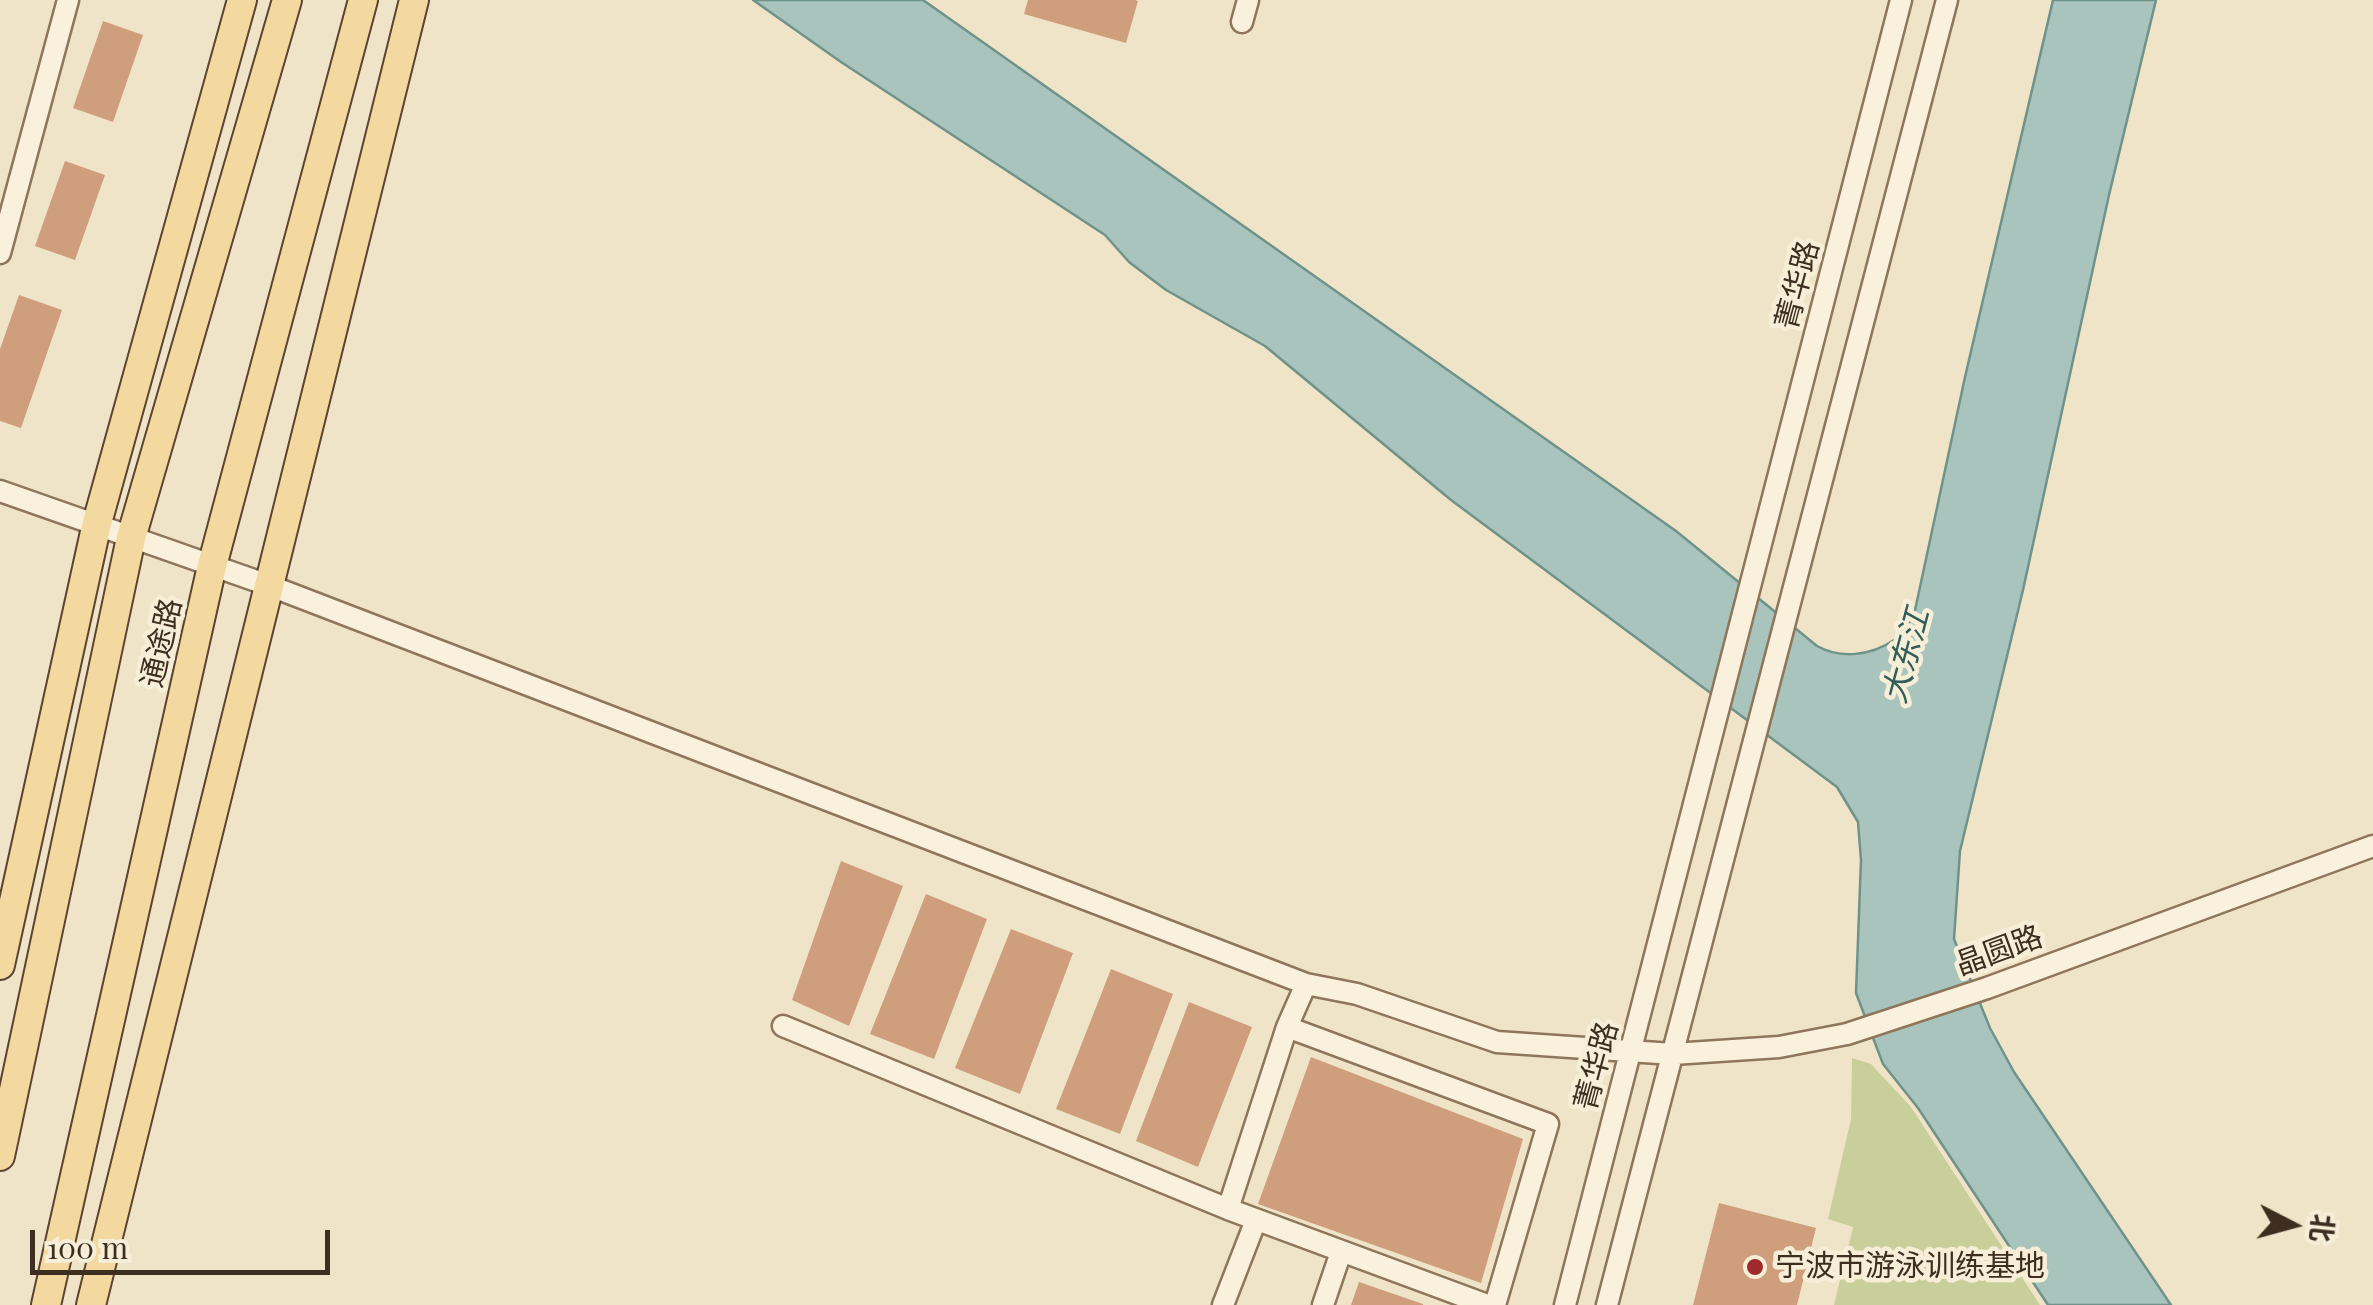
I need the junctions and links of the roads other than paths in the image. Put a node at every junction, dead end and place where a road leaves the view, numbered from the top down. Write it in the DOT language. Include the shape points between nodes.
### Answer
graph roads {
  1 [pos="68,0"];
  2 [pos="242,0"];
  3 [pos="287,0"];
  4 [pos="363,0"];
  5 [pos="414,0"];
  6 [pos="1248,0"];
  7 [pos="1900,0"];
  8 [pos="1946,0"];
  9 [pos="1242,22"];
  10 [pos="0,253"];
  11 [pos="0,491"];
  12 [pos="96,524"];
  13 [pos="131,538"];
  14 [pos="212,566"];
  15 [pos="268,585"];
  16 [pos="2373,846"];
  17 [pos="0,965"];
  18 [pos="1306,984"];
  19 [pos="783,1026"];
  20 [pos="1287,1027"];
  21 [pos="1633,1050"];
  22 [pos="1673,1054"];
  23 [pos="0,1156"];
  24 [pos="1228,1209"];
  25 [pos="1256,1220"];
  26 [pos="1342,1252"];
  27 [pos="46,1305"];
  28 [pos="90,1305"];
  29 [pos="1223,1305"];
  30 [pos="1323,1305"];
  31 [pos="1487,1305"];
  32 [pos="1495,1305"];
  33 [pos="1565,1305"];
  34 [pos="1607,1305"];
  1 -- 10 [label="street"];
  2 -- 12 [label="main road"];
  3 -- 13 [label="main road, 通途路"];
  4 -- 14 [label="main road, 通途路"];
  5 -- 15 [label="main road"];
  6 -- 9 [label="street"];
  7 -- 21 [label="street, 菁华路"];
  8 -- 22 [label="street"];
  11 -- 12 [label="street, 晶圆路"];
  12 -- 13 [label="street, 晶圆路"];
  12 -- 17 [label="main road"];
  13 -- 14 [label="street, 晶圆路"];
  13 -- 23 [label="main road, 通途路"];
  14 -- 15 [label="street, 晶圆路"];
  14 -- 27 [label="main road, 通途路"];
  15 -- 18 [label="street, 晶圆路"];
  15 -- 28 [label="main road"];
  16 -- 22 [label="street, 晶圆路" via="1846,1034 1779,1047"];
  18 -- 20 [label="street"];
  18 -- 21 [label="street, 晶圆路" via="1357,994 1498,1042"];
  19 -- 24 [label="street"];
  20 -- 24 [label="street"];
  20 -- 32 [label="street" via="1548,1124"];
  21 -- 22 [label="street, 晶圆路"];
  21 -- 33 [label="street, 菁华路"];
  22 -- 34 [label="street"];
  24 -- 25 [label="street"];
  25 -- 26 [label="street"];
  25 -- 29 [label="street"];
  26 -- 30 [label="street"];
  26 -- 31 [label="street"];
}
